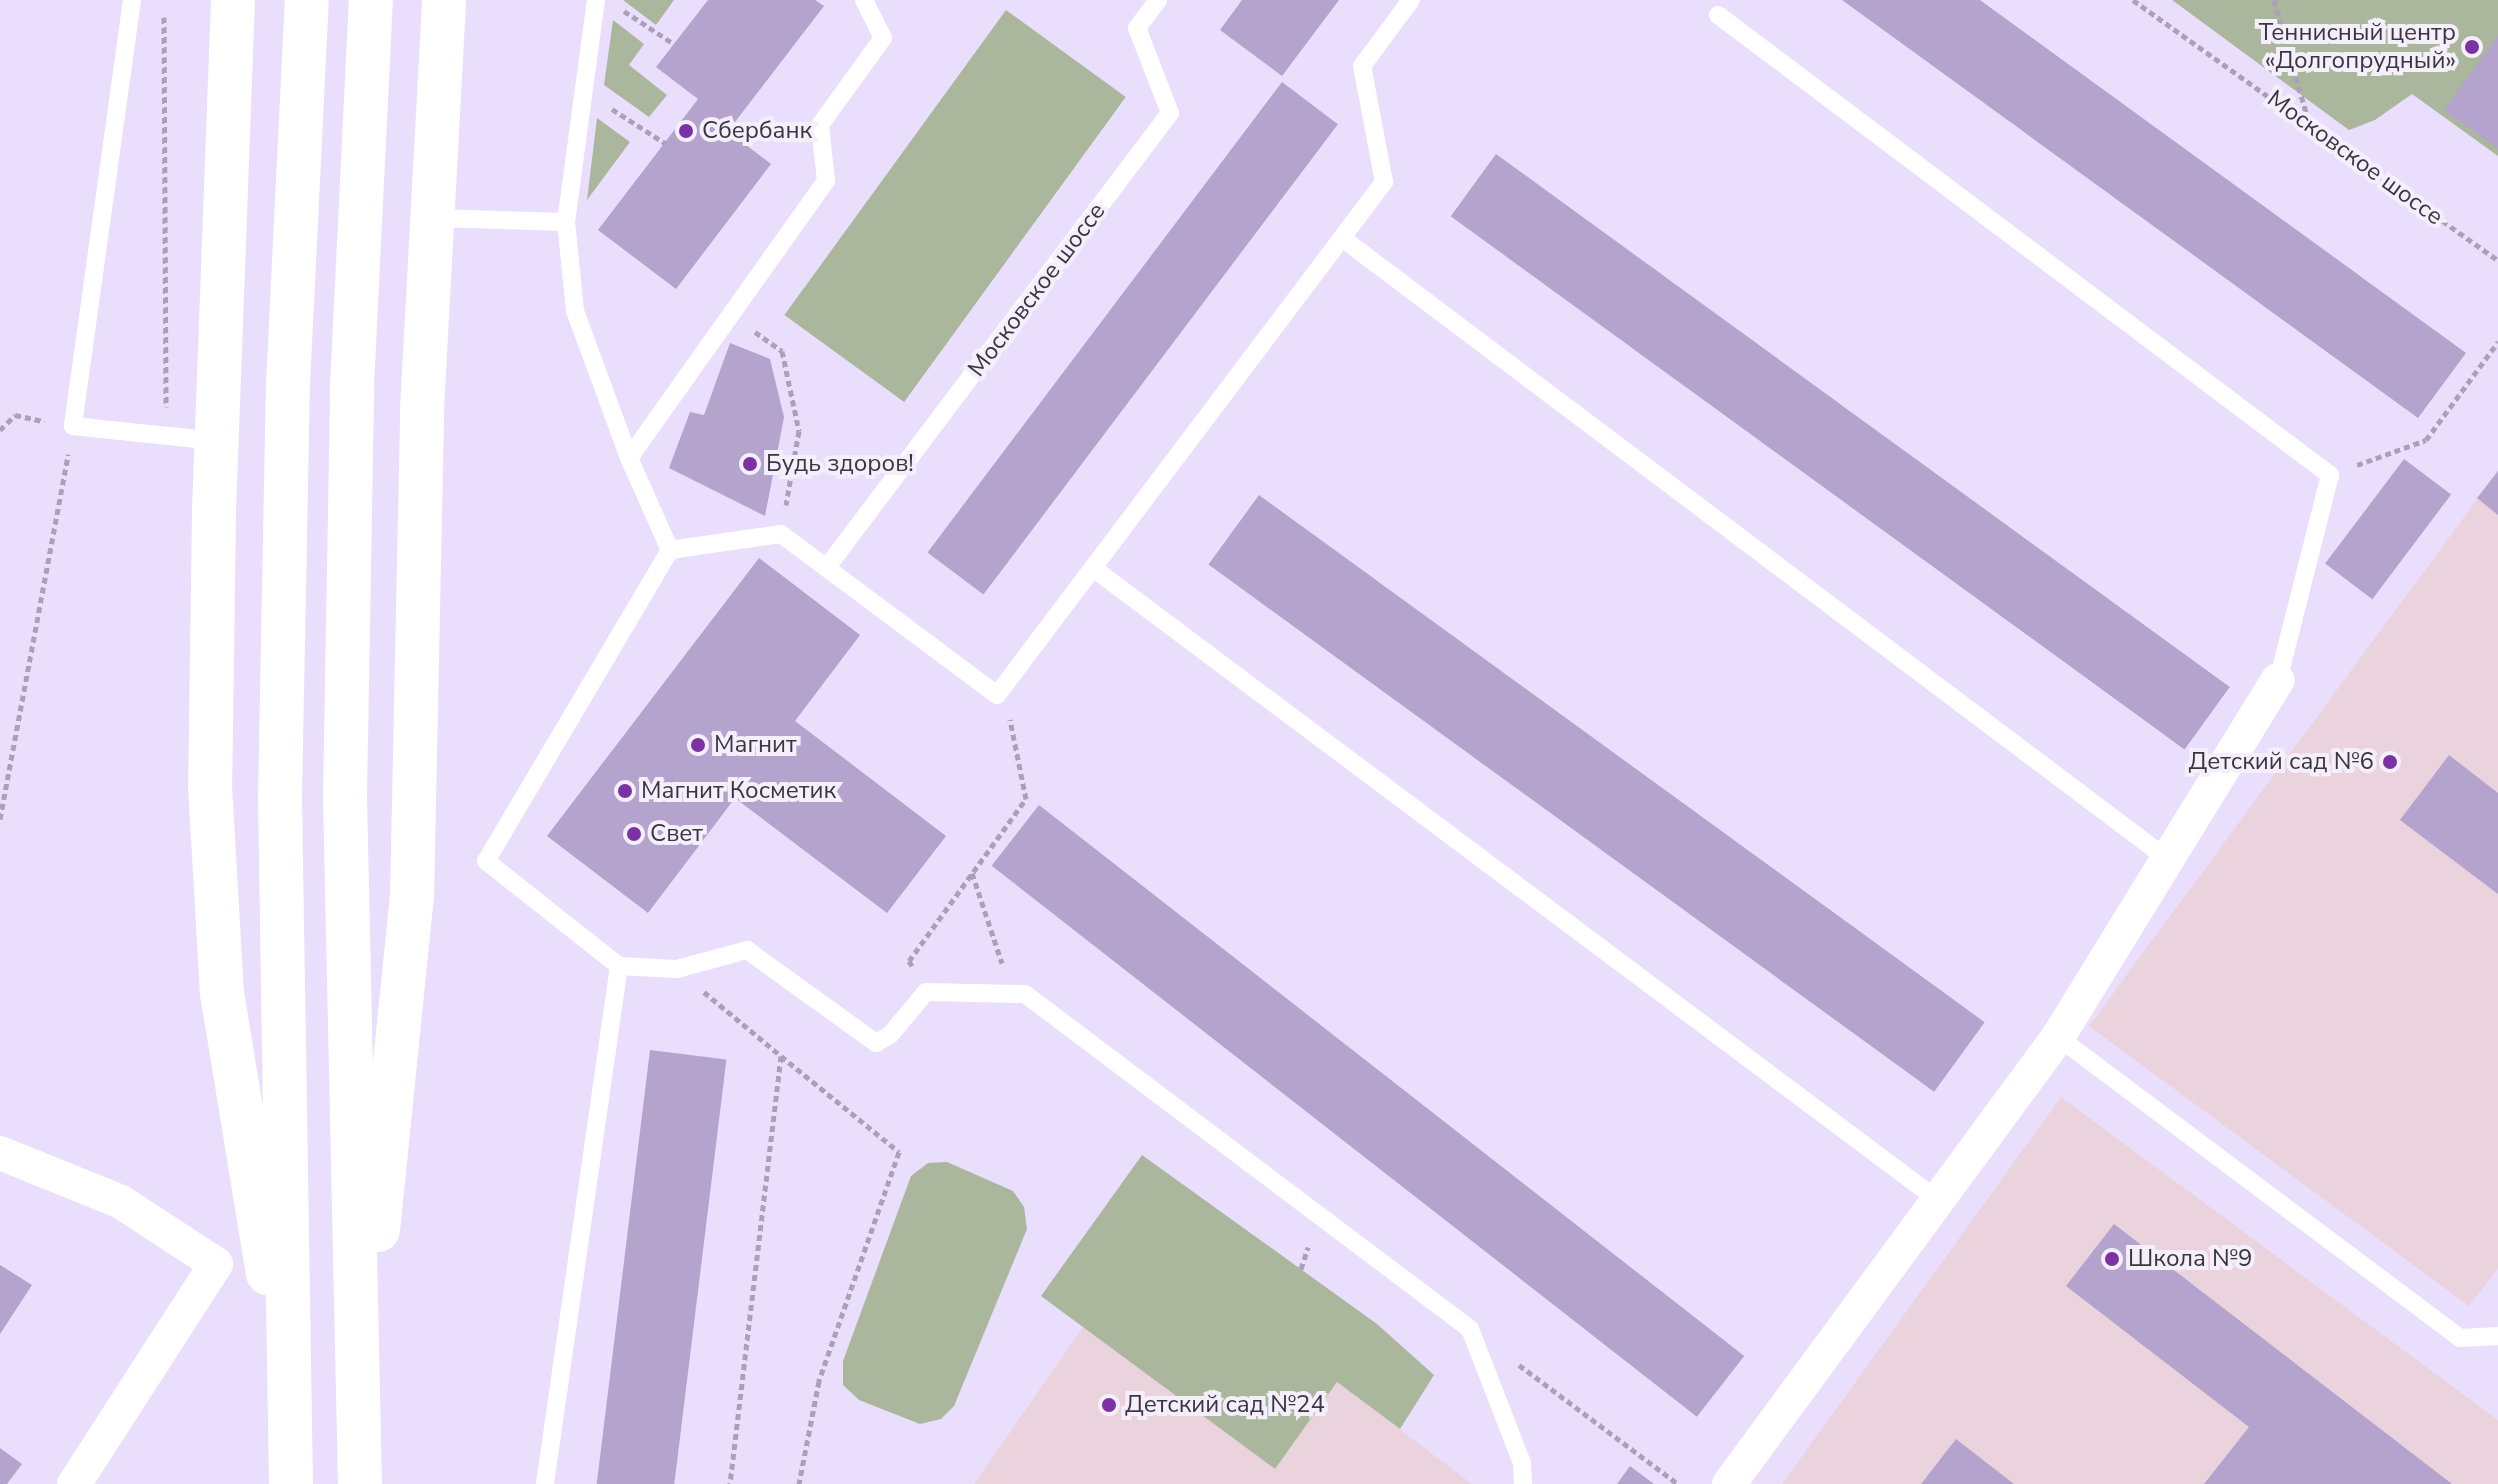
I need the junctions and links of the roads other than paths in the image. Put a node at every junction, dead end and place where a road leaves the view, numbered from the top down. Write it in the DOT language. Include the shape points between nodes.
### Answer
graph roads {
  1 [pos="132,0"];
  2 [pos="233,0"];
  3 [pos="307,0"];
  4 [pos="371,0"];
  5 [pos="444,0"];
  6 [pos="596,0"];
  7 [pos="864,0"];
  8 [pos="1158,0"];
  9 [pos="1411,0"];
  10 [pos="1718,15"];
  11 [pos="430,218"];
  12 [pos="566,222"];
  13 [pos="1342,238"];
  14 [pos="216,441"];
  15 [pos="629,458"];
  16 [pos="670,550"];
  17 [pos="827,567"];
  18 [pos="1093,568"];
  19 [pos="2278,680"];
  20 [pos="2165,857"];
  21 [pos="619,966"];
  22 [pos="2058,1037"];
  23 [pos="0,1153"];
  24 [pos="1939,1201"];
  25 [pos="2498,1336"];
  26 [pos="290,1406"];
  27 [pos="359,1416"];
  28 [pos="74,1484"];
  29 [pos="291,1484"];
  30 [pos="360,1484"];
  31 [pos="545,1484"];
  32 [pos="1523,1484"];
  33 [pos="1729,1484"];
  1 -- 14 [label="lane" via="73,426"];
  2 -- 14 [label="main road"];
  3 -- 26 [label="main road" via="288,385 280,797"];
  4 -- 27 [label="main road" via="352,386 345,797"];
  5 -- 11 [label="main road"];
  6 -- 12 [label="lane"];
  7 -- 15 [label="lane" via="883,38 820,125 826,181"];
  8 -- 17 [label="lane, Московское шоссе" via="1137,28 1170,113"];
  9 -- 13 [label="lane" via="1362,66 1384,182"];
  10 -- 19 [label="lane" via="2330,475"];
  11 -- 12 [label="lane"];
  11 -- 27 [label="main road" via="412,897"];
  12 -- 15 [label="lane" via="575,311"];
  13 -- 18 [label="lane"];
  13 -- 20 [label="lane"];
  14 -- 26 [label="main road" via="210,786 215,919 232,1059"];
  15 -- 16 [label="lane"];
  16 -- 17 [label="lane" via="781,534"];
  16 -- 21 [label="lane" via="486,861"];
  17 -- 18 [label="lane" via="997,695"];
  18 -- 24 [label="lane"];
  19 -- 20 [label="street"];
  20 -- 22 [label="street"];
  21 -- 31 [label="lane"];
  21 -- 32 [label="lane" via="677,969 747,950 876,1043 890,1035 926,992 1025,994 1470,1329 1522,1463"];
  22 -- 24 [label="street"];
  22 -- 25 [label="lane" via="2460,1338"];
  23 -- 28 [label="street" via="121,1202 216,1264"];
  24 -- 33 [label="street"];
  26 -- 29 [label="main road"];
  27 -- 30 [label="main road"];
}
